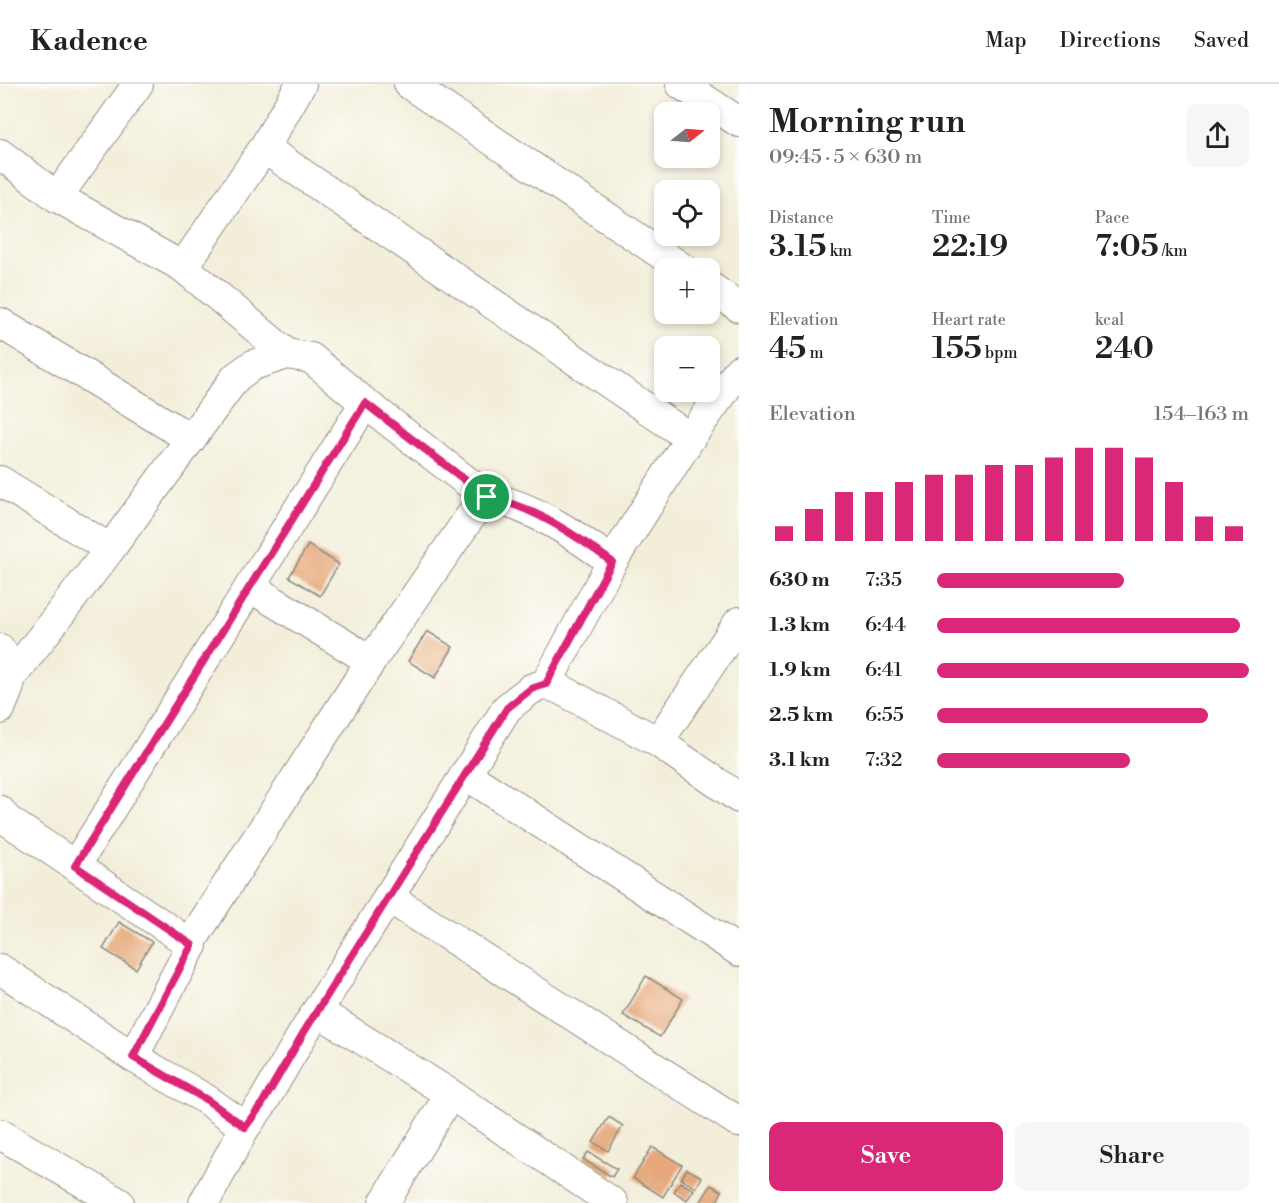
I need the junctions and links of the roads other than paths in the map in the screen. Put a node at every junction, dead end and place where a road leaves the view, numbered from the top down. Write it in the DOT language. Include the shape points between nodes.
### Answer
graph roads {
  1 [pos="138,84"];
  2 [pos="301,84"];
  3 [pos="409,84"];
  4 [pos="681,84"];
  5 [pos="739,122"];
  6 [pos="264,148"];
  7 [pos="0,154"];
  8 [pos="57,197"];
  9 [pos="667,258"];
  10 [pos="183,267"];
  11 [pos="720,294"];
  12 [pos="739,307"];
  13 [pos="0,323"];
  14 [pos="287,354"];
  15 [pos="739,370"];
  16 [pos="365,403"];
  17 [pos="690,438"];
  18 [pos="191,439"];
  19 [pos="0,481"];
  20 [pos="487,497"];
  21 [pos="110,549"];
  22 [pos="612,562"];
  23 [pos="250,587"];
  24 [pos="739,622"];
  25 [pos="0,649"];
  26 [pos="371,661"];
  27 [pos="12,676"];
  28 [pos="546,684"];
  29 [pos="0,709"];
  30 [pos="658,742"];
  31 [pos="465,774"];
  32 [pos="739,798"];
  33 [pos="0,811"];
  34 [pos="75,866"];
  35 [pos="388,897"];
  36 [pos="192,945"];
  37 [pos="739,951"];
  38 [pos="0,969"];
  39 [pos="317,1011"];
  40 [pos="133,1057"];
  41 [pos="450,1094"];
  42 [pos="739,1122"];
  43 [pos="245,1127"];
  44 [pos="0,1134"];
  45 [pos="119,1203"];
  46 [pos="204,1203"];
  47 [pos="384,1203"];
  48 [pos="613,1203"];
  1 -- 8 [label="street"];
  2 -- 6 [label="street"];
  3 -- 9 [label="street"];
  4 -- 5 [label="street"];
  6 -- 10 [label="street"];
  6 -- 17 [label="street"];
  7 -- 8 [label="street"];
  8 -- 10 [label="street"];
  10 -- 14 [label="street"];
  11 -- 12 [label="street"];
  13 -- 18 [label="street"];
  14 -- 16 [label="street" via="311,358"];
  14 -- 18 [label="street" via="252,364 236,377"];
  15 -- 17 [label="street"];
  16 -- 20 [label="street"];
  16 -- 23 [label="street"];
  17 -- 22 [label="street"];
  18 -- 21 [label="street"];
  19 -- 21 [label="street"];
  20 -- 22 [label="street" via="508,502 576,535"];
  20 -- 26 [label="street"];
  21 -- 27 [label="street"];
  22 -- 28 [label="street"];
  23 -- 26 [label="street"];
  23 -- 34 [label="street"];
  24 -- 30 [label="street"];
  25 -- 27 [label="street" via="10,664"];
  26 -- 36 [label="street"];
  27 -- 29 [label="street"];
  28 -- 30 [label="street"];
  28 -- 31 [label="street" via="531,689 507,708"];
  30 -- 32 [label="street"];
  31 -- 35 [label="street"];
  31 -- 37 [label="street"];
  33 -- 34 [label="street" via="7,820"];
  34 -- 36 [label="street"];
  35 -- 39 [label="street"];
  35 -- 42 [label="street"];
  36 -- 40 [label="street"];
  38 -- 40 [label="street"];
  39 -- 41 [label="street"];
  39 -- 43 [label="street"];
  40 -- 43 [label="street"];
  41 -- 47 [label="street"];
  41 -- 48 [label="street"];
  43 -- 46 [label="street"];
  44 -- 45 [label="street"];
}
